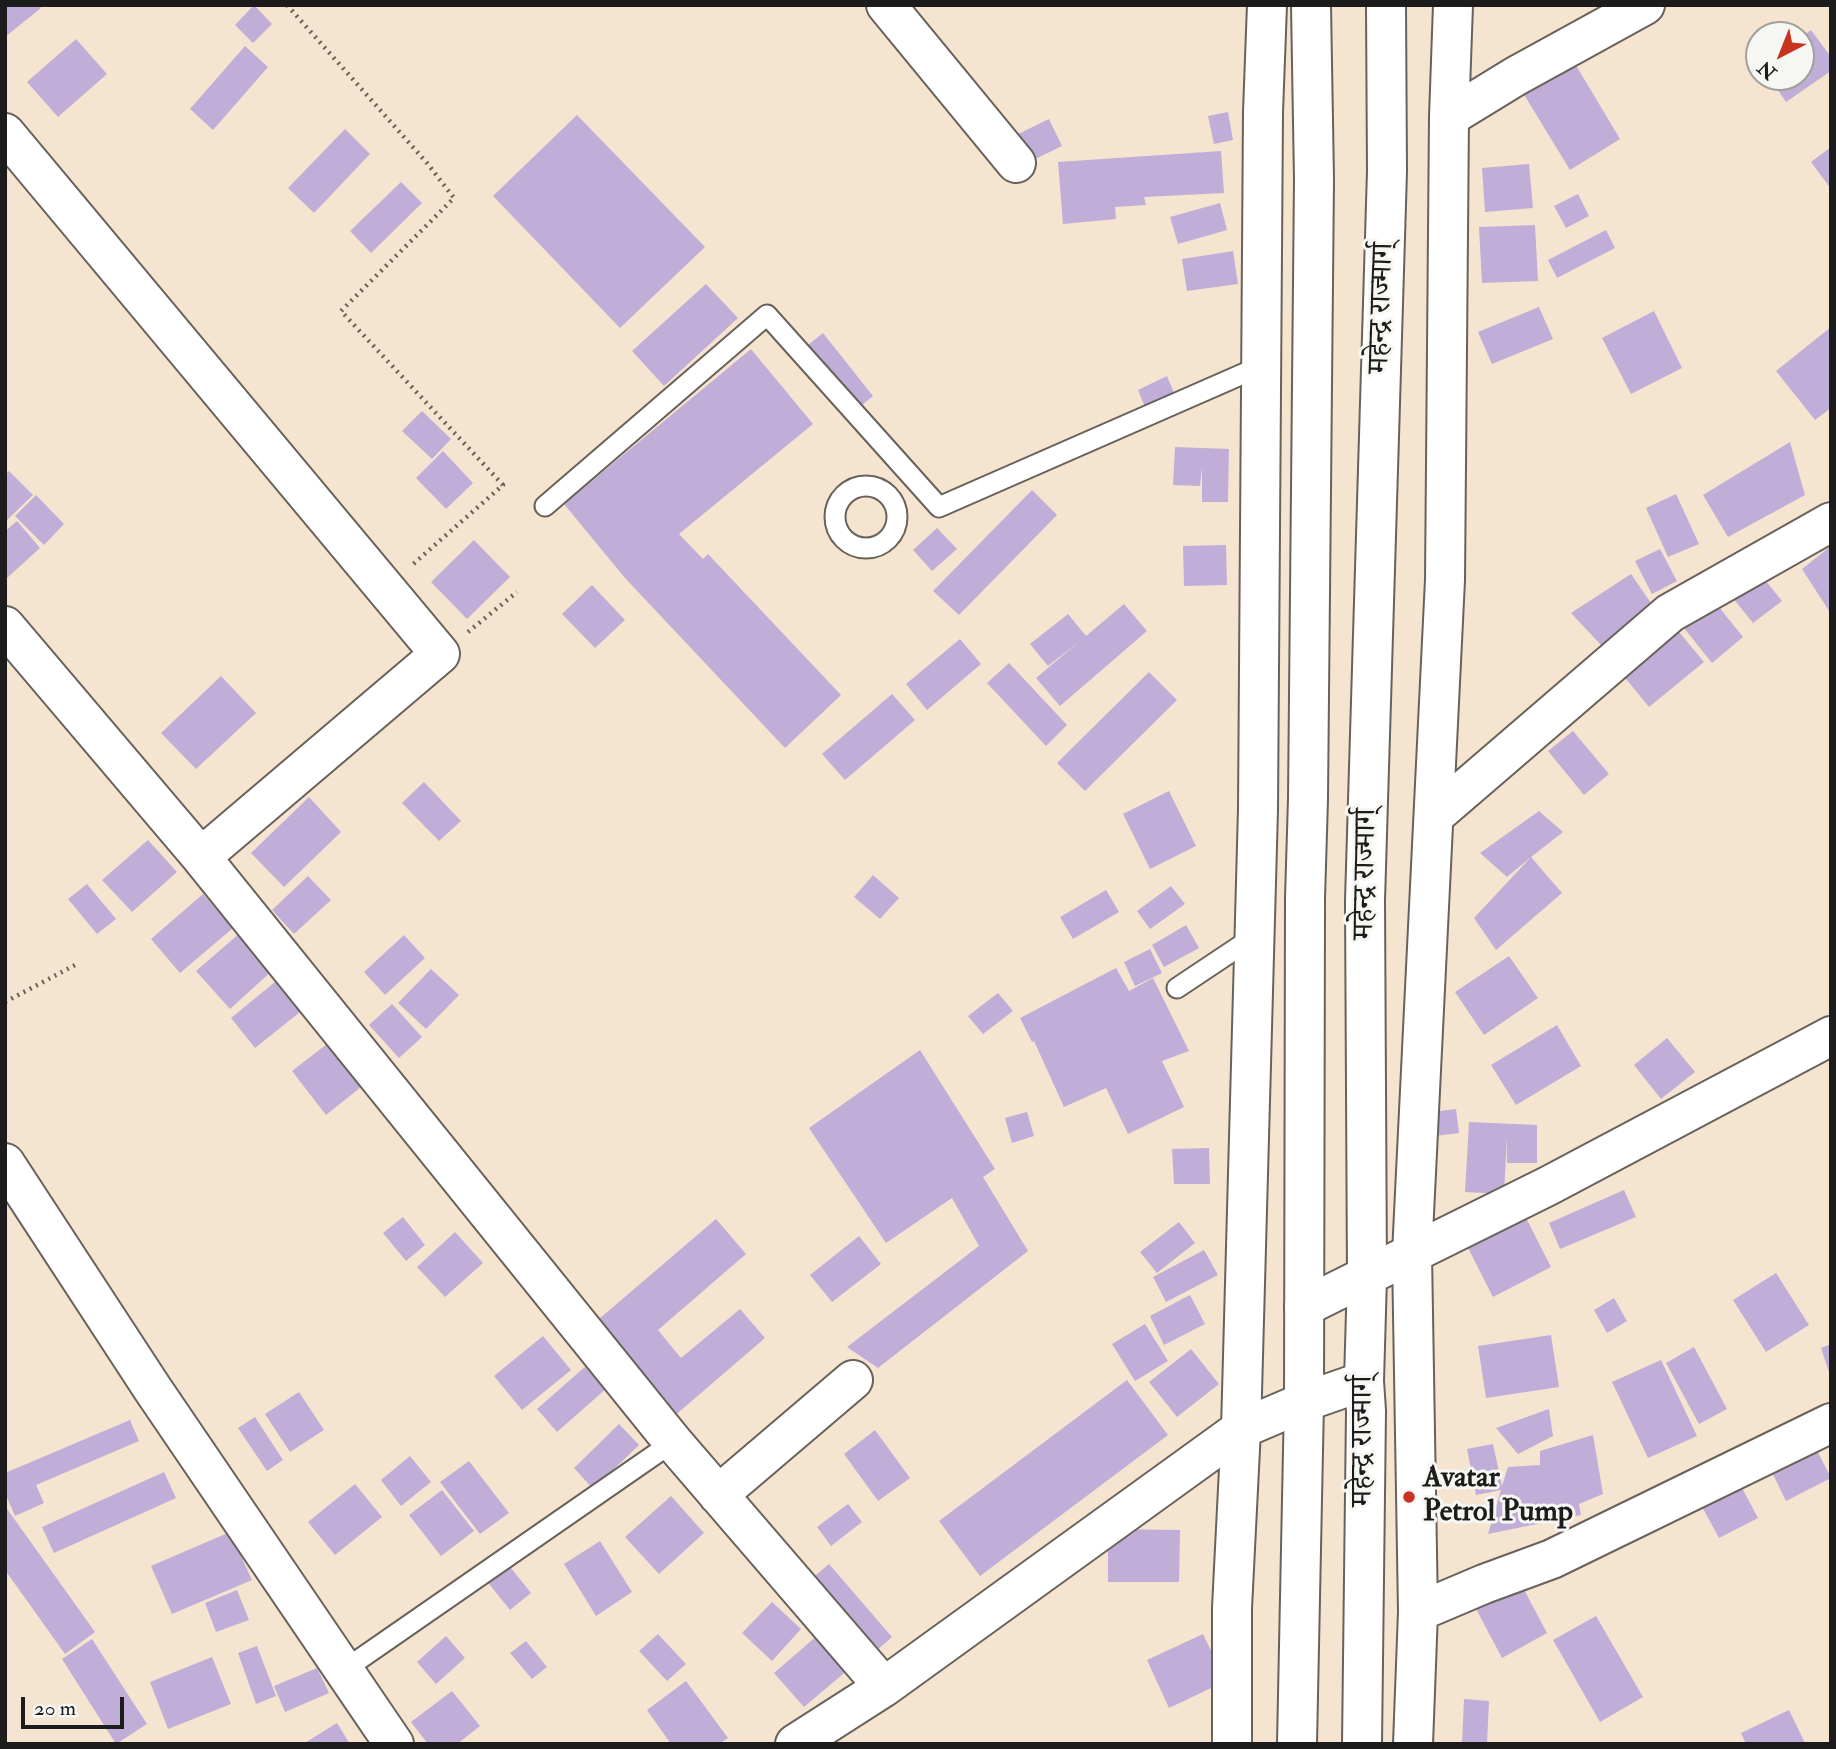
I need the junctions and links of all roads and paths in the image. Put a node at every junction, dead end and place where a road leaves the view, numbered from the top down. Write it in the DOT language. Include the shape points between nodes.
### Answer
graph roads {
  1 [pos="287,5"];
  2 [pos="886,5"];
  3 [pos="1266,5"];
  4 [pos="1311,5"];
  5 [pos="1386,5"];
  6 [pos="1452,5"];
  7 [pos="1645,5"];
  8 [pos="1449,117"];
  9 [pos="5,133"];
  10 [pos="1016,163"];
  11 [pos="1261,366"];
  12 [pos="911,475"];
  13 [pos="889,496"];
  14 [pos="545,506"];
  15 [pos="1831,522"];
  16 [pos="386,588"];
  17 [pos="517,592"];
  18 [pos="5,626"];
  19 [pos="440,654"];
  20 [pos="1434,816"];
  21 [pos="201,857"];
  22 [pos="1255,936"];
  23 [pos="77,964"];
  24 [pos="1177,988"];
  25 [pos="5,1002"];
  26 [pos="1831,1037"];
  27 [pos="5,1163"];
  28 [pos="1412,1254"];
  29 [pos="1367,1277"];
  30 [pos="1304,1307"];
  31 [pos="853,1380"];
  32 [pos="1364,1381"];
  33 [pos="1304,1402"];
  34 [pos="1831,1423"];
  35 [pos="1241,1429"];
  36 [pos="673,1442"];
  37 [pos="718,1496"];
  38 [pos="1418,1612"];
  39 [pos="344,1670"];
  40 [pos="884,1687"];
  41 [pos="394,1744"];
  42 [pos="795,1744"];
  43 [pos="1232,1744"];
  44 [pos="1297,1744"];
  45 [pos="1362,1744"];
  46 [pos="1413,1744"];
  1 -- 16 [label="path" via="454,198 341,311 503,485"];
  2 -- 10 [label="main road"];
  3 -- 11 [label="main road"];
  4 -- 30 [label="main road, महेन्द्र राज्मार्ग्" via="1314,179"];
  5 -- 29 [label="main road, महेन्द्र राज्मार्ग्" via="1387,171 1365,900"];
  6 -- 8 [label="main road"];
  7 -- 8 [label="main road"];
  8 -- 20 [label="main road" via="1445,580"];
  9 -- 16 [label="main road"];
  11 -- 12 [label="lane" via="939,507"];
  11 -- 22 [label="main road"];
  12 -- 13 [label="lane"];
  12 -- 14 [label="lane" via="767,315"];
  15 -- 20 [label="main road" via="1670,613"];
  16 -- 19 [label="main road"];
  17 -- 19 [label="path"];
  18 -- 21 [label="main road"];
  19 -- 21 [label="main road"];
  20 -- 28 [label="main road"];
  21 -- 36 [label="main road"];
  22 -- 24 [label="lane"];
  22 -- 35 [label="main road"];
  23 -- 25 [label="path"];
  26 -- 28 [label="main road"];
  27 -- 39 [label="main road"];
  28 -- 29 [label="main road"];
  28 -- 38 [label="main road"];
  29 -- 30 [label="main road"];
  29 -- 32 [label="main road, महेन्द्र राज्मार्ग्"];
  30 -- 33 [label="main road, महेन्द्र राज्मार्ग्"];
  31 -- 37 [label="main road"];
  32 -- 33 [label="main road"];
  32 -- 45 [label="main road, महेन्द्र राज्मार्ग्"];
  33 -- 35 [label="main road"];
  33 -- 44 [label="main road, महेन्द्र राज्मार्ग्"];
  34 -- 38 [label="main road" via="1552,1559"];
  35 -- 40 [label="main road"];
  35 -- 43 [label="main road" via="1232,1608"];
  36 -- 37 [label="main road"];
  36 -- 39 [label="lane"];
  37 -- 40 [label="main road"];
  38 -- 46 [label="main road"];
  39 -- 41 [label="main road"];
  40 -- 42 [label="main road"];
}
